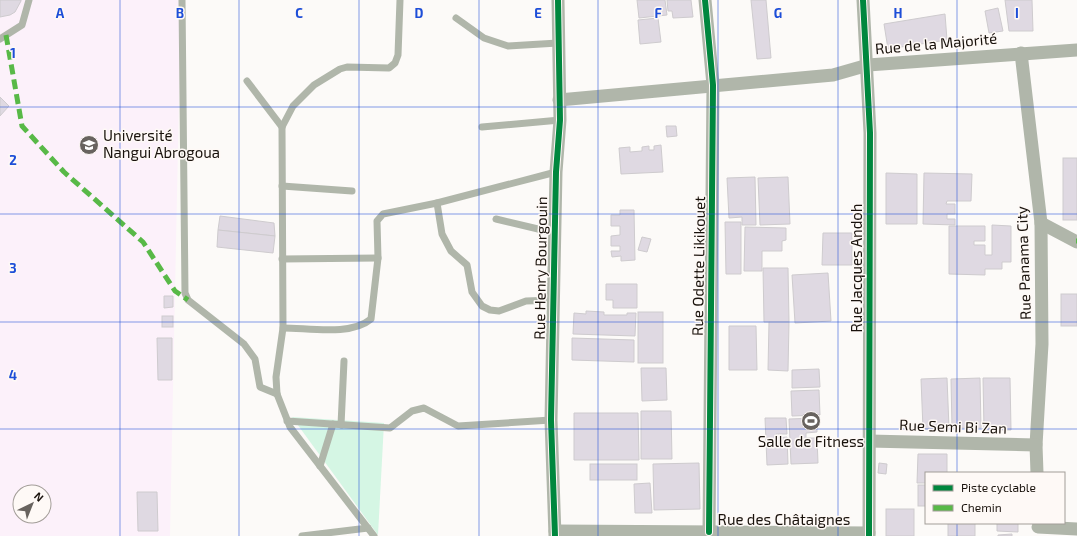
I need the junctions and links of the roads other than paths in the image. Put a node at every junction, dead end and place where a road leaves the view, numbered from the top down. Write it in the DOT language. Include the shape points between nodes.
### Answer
graph roads {
  1 [pos="29,0"];
  2 [pos="182,0"];
  3 [pos="400,0"];
  4 [pos="558,0"];
  5 [pos="705,0"];
  6 [pos="864,0"];
  7 [pos="456,18"];
  8 [pos="0,39"];
  9 [pos="558,44"];
  10 [pos="1077,50"];
  11 [pos="1021,53"];
  12 [pos="868,65"];
  13 [pos="247,80"];
  14 [pos="713,85"];
  15 [pos="559,100"];
  16 [pos="560,120"];
  17 [pos="482,126"];
  18 [pos="282,127"];
  19 [pos="556,172"];
  20 [pos="282,186"];
  21 [pos="352,191"];
  22 [pos="437,203"];
  23 [pos="496,219"];
  24 [pos="1041,223"];
  25 [pos="555,232"];
  26 [pos="1077,242"];
  27 [pos="378,258"];
  28 [pos="282,259"];
  29 [pos="554,300"];
  30 [pos="283,328"];
  31 [pos="344,361"];
  32 [pos="277,394"];
  33 [pos="550,420"];
  34 [pos="287,421"];
  35 [pos="333,424"];
  36 [pos="341,424"];
  37 [pos="869,441"];
  38 [pos="1036,445"];
  39 [pos="320,466"];
  40 [pos="1037,472"];
  41 [pos="368,528"];
  42 [pos="1038,529"];
  43 [pos="1077,529"];
  44 [pos="709,532"];
  45 [pos="555,533"];
  46 [pos="870,535"];
  47 [pos="302,536"];
  48 [pos="374,536"];
  1 -- 8 [label="lane" via="22,24"];
  2 -- 32 [label="lane" via="185,293 188,300 244,344 255,359 260,387"];
  3 -- 18 [label="lane" via="398,55 395,63 389,68 340,69 314,85 293,106"];
  4 -- 9 [label="street, Rue Henry Bourgouin"];
  5 -- 14 [label="street, Rue Odette Likikouet"];
  6 -- 12 [label="street, Rue Jacques Andoh"];
  7 -- 9 [label="lane" via="484,38 508,46"];
  9 -- 15 [label="street, Rue Henry Bourgouin"];
  10 -- 11 [label="street, Rue de la Majorité"];
  11 -- 12 [label="street, Rue de la Majorité"];
  11 -- 24 [label="street, Rue Panama City"];
  12 -- 14 [label="street, Rue de la Majorité" via="833,75"];
  12 -- 37 [label="street, Rue Jacques Andoh"];
  13 -- 18 [label="lane"];
  14 -- 15 [label="street, Rue de la Majorité"];
  14 -- 44 [label="street, Rue Odette Likikouet"];
  15 -- 16 [label="street, Rue Henry Bourgouin"];
  16 -- 17 [label="lane"];
  16 -- 19 [label="street, Rue Henry Bourgouin"];
  18 -- 20 [label="lane"];
  19 -- 22 [label="lane"];
  19 -- 25 [label="street, Rue Henry Bourgouin"];
  20 -- 21 [label="lane"];
  20 -- 28 [label="lane"];
  22 -- 27 [label="lane" via="382,214 377,221"];
  22 -- 29 [label="lane" via="442,234 451,251 467,265 472,292 482,306 499,311 526,302"];
  23 -- 25 [label="lane"];
  24 -- 26 [label="street"];
  24 -- 38 [label="street, Rue Panama City" via="1042,344"];
  25 -- 29 [label="street, Rue Henry Bourgouin"];
  27 -- 28 [label="lane"];
  27 -- 30 [label="lane" via="371,319 363,326 349,329"];
  28 -- 30 [label="lane"];
  29 -- 33 [label="street, Rue Henry Bourgouin"];
  30 -- 32 [label="lane" via="276,377"];
  31 -- 36 [label="lane"];
  32 -- 34 [label="lane"];
  33 -- 36 [label="lane" via="458,426 424,408 412,411 390,428"];
  33 -- 45 [label="street, Rue Henry Bourgouin"];
  34 -- 35 [label="lane"];
  34 -- 39 [label="lane"];
  35 -- 36 [label="lane"];
  35 -- 39 [label="lane"];
  37 -- 38 [label="street, Rue Semi Bi Zan"];
  37 -- 46 [label="street, Rue Jacques Andoh"];
  38 -- 40 [label="street, Rue Panama City"];
  39 -- 41 [label="lane"];
  41 -- 47 [label="lane"];
  41 -- 48 [label="lane"];
  42 -- 43 [label="street"];
  44 -- 45 [label="street, Rue des Châtaignes"];
  44 -- 46 [label="street, Rue des Châtaignes"];
}
